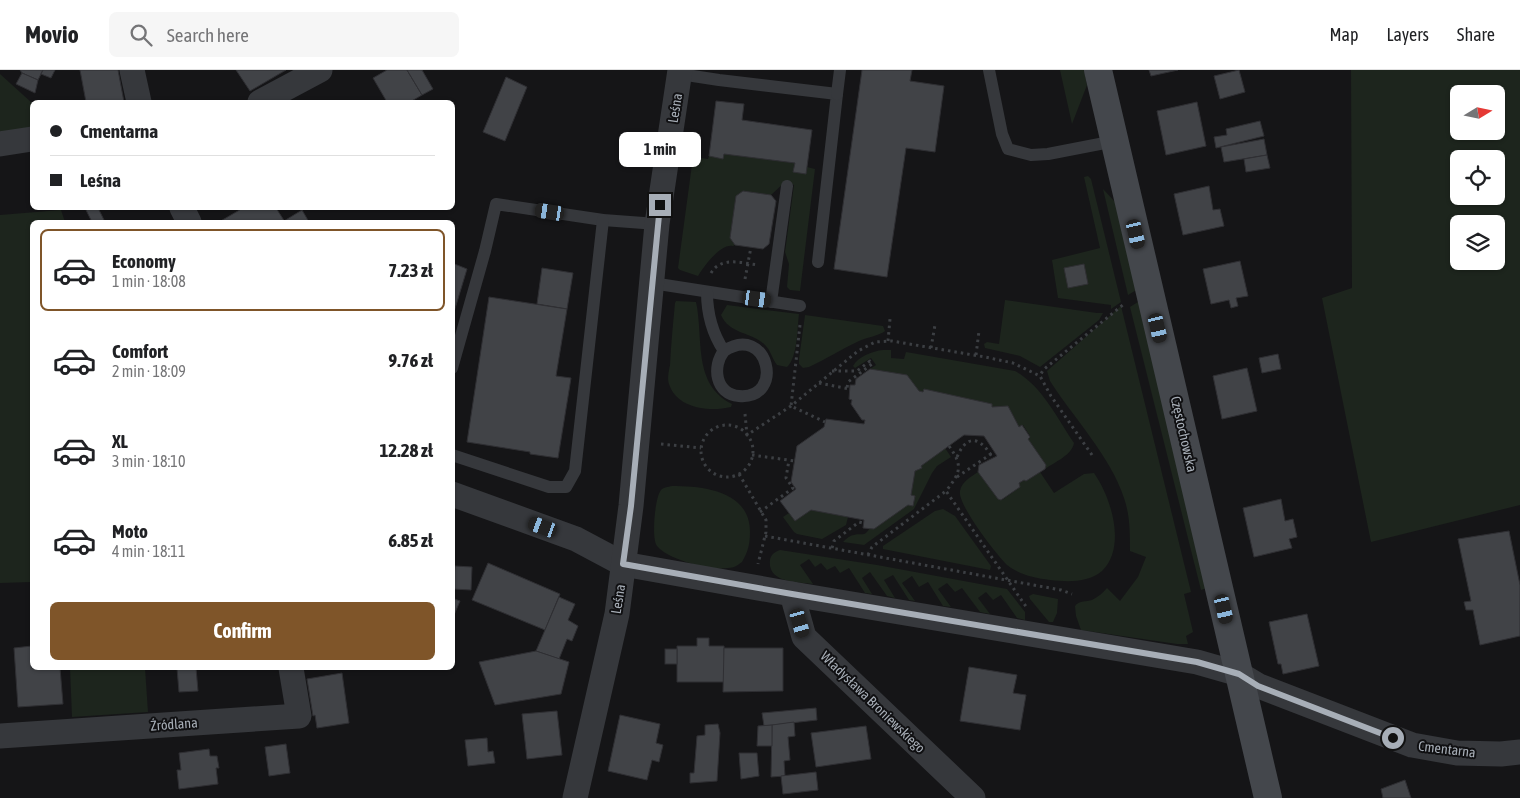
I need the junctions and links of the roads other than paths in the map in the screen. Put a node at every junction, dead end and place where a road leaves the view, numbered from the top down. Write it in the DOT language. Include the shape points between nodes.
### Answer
graph roads {
  1 [pos="132,70"];
  2 [pos="320,70"];
  3 [pos="840,70"];
  4 [pos="989,70"];
  5 [pos="1098,70"];
  6 [pos="680,72"];
  7 [pos="837,94"];
  8 [pos="139,100"];
  9 [pos="264,100"];
  10 [pos="30,139"];
  11 [pos="1115,141"];
  12 [pos="0,144"];
  13 [pos="787,186"];
  14 [pos="604,220"];
  15 [pos="657,224"];
  16 [pos="818,262"];
  17 [pos="652,283"];
  18 [pos="707,292"];
  19 [pos="771,302"];
  20 [pos="800,306"];
  21 [pos="724,351"];
  22 [pos="455,357"];
  23 [pos="455,456"];
  24 [pos="455,495"];
  25 [pos="623,564"];
  26 [pos="792,594"];
  27 [pos="291,670"];
  28 [pos="1239,674"];
  29 [pos="0,736"];
  30 [pos="1520,752"];
  31 [pos="575,798"];
  32 [pos="973,798"];
  33 [pos="1268,798"];
  1 -- 8 [label="street"];
  2 -- 9 [label="street"];
  3 -- 7 [label="lane"];
  4 -- 11 [label="lane" via="1008,149 1031,155 1048,154"];
  5 -- 11 [label="street, Częstochowska"];
  6 -- 7 [label="lane" via="719,80"];
  6 -- 15 [label="street, Leśna"];
  7 -- 16 [label="lane"];
  10 -- 12 [label="street"];
  11 -- 28 [label="street, Częstochowska"];
  13 -- 19 [label="lane"];
  14 -- 15 [label="lane"];
  14 -- 22 [label="lane" via="496,204"];
  14 -- 23 [label="lane" via="575,471 566,487 549,487"];
  15 -- 17 [label="street, Leśna"];
  17 -- 18 [label="lane"];
  17 -- 25 [label="street, Leśna"];
  18 -- 19 [label="lane"];
  18 -- 21 [label="lane" via="710,324"];
  19 -- 20 [label="lane"];
  21 -- 21 [label="lane" via="716,370 719,381 727,391 737,396 754,393 767,374 760,352 749,346 734,346"];
  24 -- 25 [label="street" via="576,539"];
  25 -- 26 [label="street"];
  25 -- 31 [label="street, Leśna" via="616,614"];
  26 -- 28 [label="street" via="1197,662"];
  26 -- 32 [label="street, Władysława Broniewskiego" via="804,637"];
  27 -- 29 [label="street, Źródlana" via="299,716"];
  28 -- 30 [label="street, Cmentarna" via="1258,686 1412,745 1457,753"];
  28 -- 33 [label="street, Częstochowska"];
}
